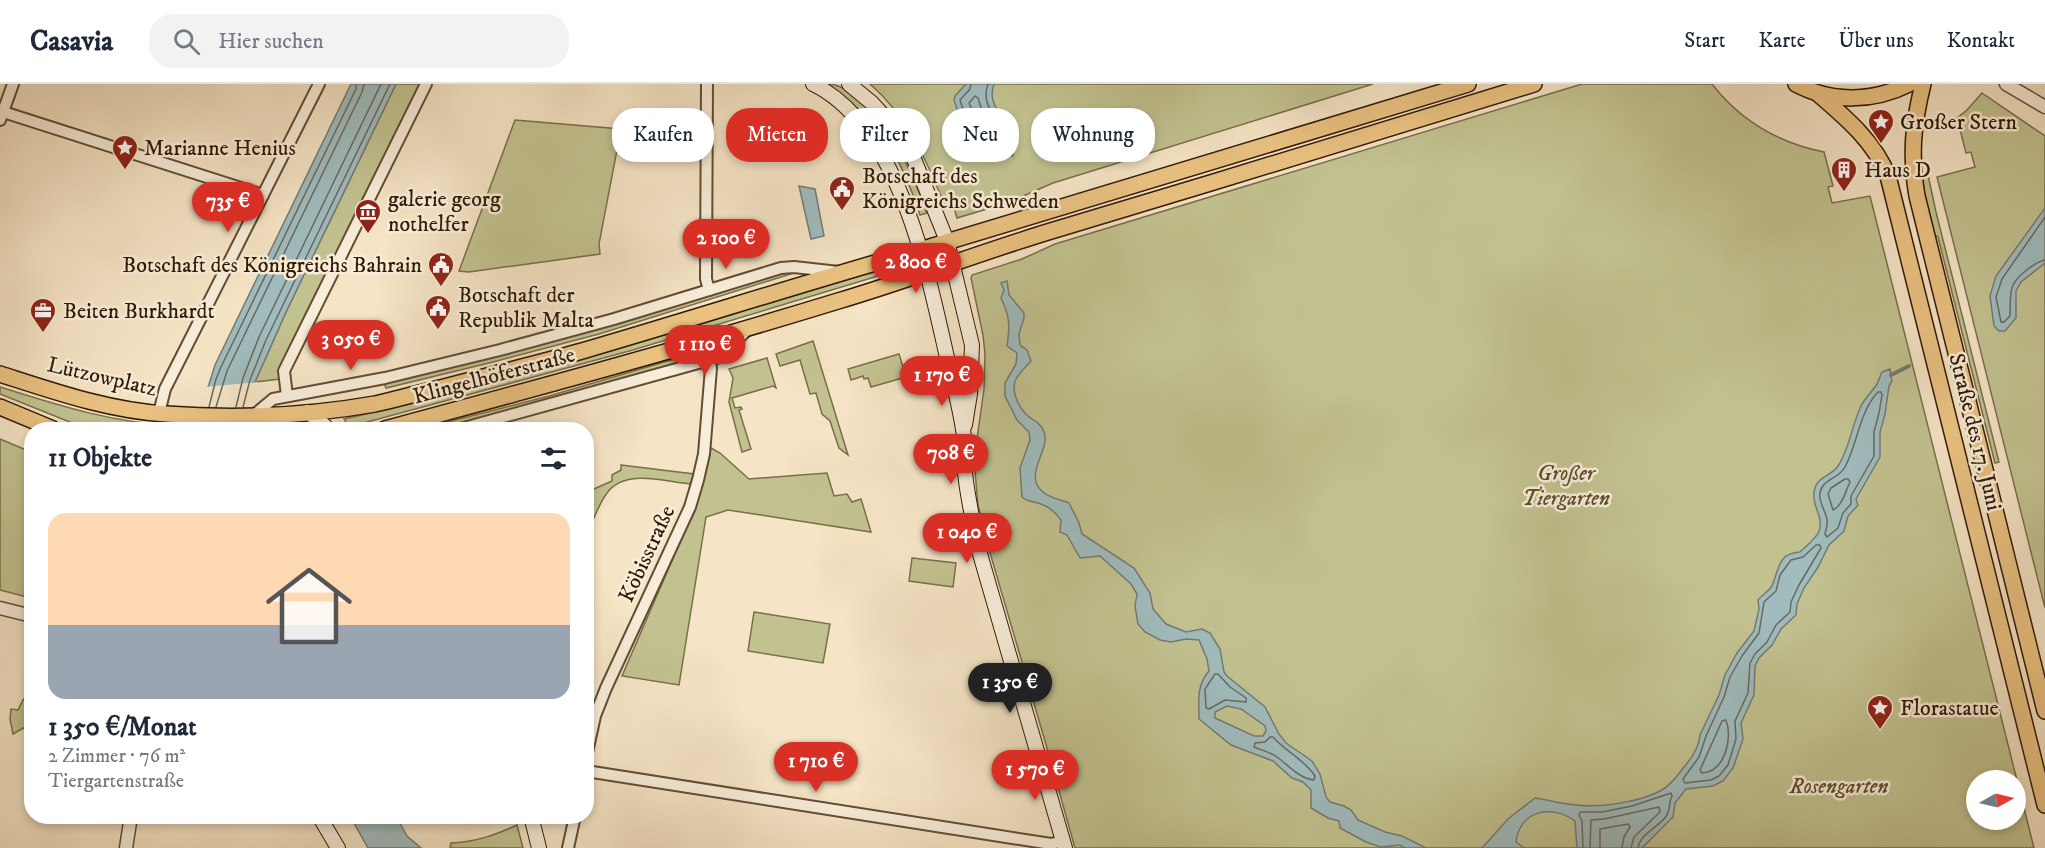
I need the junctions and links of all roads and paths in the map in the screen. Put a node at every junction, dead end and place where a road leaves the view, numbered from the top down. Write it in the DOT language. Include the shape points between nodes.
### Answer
graph roads {
  1 [pos="13,84"];
  2 [pos="319,84"];
  3 [pos="426,84"];
  4 [pos="707,84"];
  5 [pos="813,84"];
  6 [pos="849,84"];
  7 [pos="1468,84"];
  8 [pos="1534,84"];
  9 [pos="1796,84"];
  10 [pos="1909,84"];
  11 [pos="1923,84"];
  12 [pos="2007,84"];
  13 [pos="1817,93"];
  14 [pos="2045,108"];
  15 [pos="1,114"];
  16 [pos="263,195"];
  17 [pos="947,242"];
  18 [pos="920,250"];
  19 [pos="953,264"];
  20 [pos="840,272"];
  21 [pos="927,274"];
  22 [pos="709,290"];
  23 [pos="752,326"];
  24 [pos="709,360"];
  25 [pos="0,374"];
  26 [pos="287,396"];
  27 [pos="0,407"];
  28 [pos="307,412"];
  29 [pos="159,413"];
  30 [pos="252,415"];
  31 [pos="36,422"];
  32 [pos="197,422"];
  33 [pos="320,422"];
  34 [pos="411,422"];
  35 [pos="485,422"];
  36 [pos="964,436"];
  37 [pos="0,608"];
  38 [pos="24,614"];
  39 [pos="2045,711"];
  40 [pos="594,721"];
  41 [pos="594,772"];
  42 [pos="2045,806"];
  43 [pos="130,824"];
  44 [pos="324,824"];
  45 [pos="533,824"];
  46 [pos="572,824"];
  47 [pos="1064,844"];
  48 [pos="126,848"];
  49 [pos="338,848"];
  50 [pos="539,848"];
  51 [pos="568,848"];
  1 -- 15 [label="street"];
  2 -- 16 [label="street"];
  3 -- 26 [label="street" via="284,371"];
  4 -- 22 [label="street"];
  5 -- 18 [label="main road" via="834,96 879,149 896,182"];
  6 -- 17 [label="main road" via="895,128 914,159"];
  7 -- 17 [label="main road, Klingelhöferstraße"];
  8 -- 19 [label="main road, Klingelhöferstraße"];
  9 -- 13 [label="main road"];
  10 -- 13 [label="main road" via="1860,98"];
  11 -- 39 [label="main road, Straße des 17. Juni" via="1912,138 1917,196"];
  12 -- 14 [label="street"];
  13 -- 42 [label="main road, Straße des 17. Juni" via="1863,135 1888,176"];
  15 -- 16 [label="street"];
  16 -- 29 [label="street" via="162,394"];
  17 -- 18 [label="main road, Klingelhöferstraße"];
  17 -- 19 [label="main road"];
  18 -- 20 [label="main road, Klingelhöferstraße"];
  18 -- 21 [label="main road"];
  19 -- 21 [label="main road, Klingelhöferstraße"];
  19 -- 36 [label="main road" via="972,345"];
  20 -- 22 [label="street, Klingelhöferstraße" via="788,267"];
  20 -- 28 [label="main road, Klingelhöferstraße" via="538,363 377,403"];
  21 -- 23 [label="main road, Klingelhöferstraße"];
  21 -- 36 [label="main road"];
  22 -- 26 [label="street, Klingelhöferstraße" via="471,358"];
  23 -- 24 [label="street, Klingelhöferstraße" via="720,357"];
  23 -- 34 [label="main road, Klingelhöferstraße"];
  24 -- 35 [label="street, Klingelhöferstraße"];
  24 -- 40 [label="street, Köbisstraße" via="708,423 693,498"];
  25 -- 29 [label="main road, Lützowplatz" via="109,405"];
  26 -- 30 [label="street, Klingelhöferstraße" via="273,399"];
  27 -- 31 [label="main road"];
  28 -- 30 [label="main road, Klingelhöferstraße"];
  28 -- 33 [label="main road"];
  29 -- 32 [label="main road, Lützowplatz"];
  30 -- 32 [label="main road, Lützowplatz" via="217,416"];
  36 -- 47 [label="main road" via="965,473 980,554"];
  37 -- 38 [label="street"];
  41 -- 47 [label="street"];
  43 -- 48 [label="street"];
  44 -- 49 [label="main road"];
  45 -- 50 [label="main road"];
  46 -- 51 [label="street"];
}
